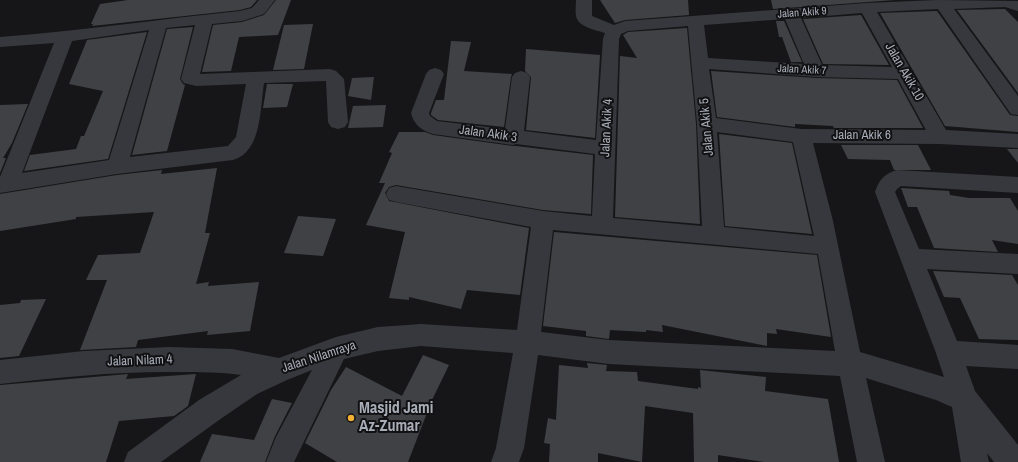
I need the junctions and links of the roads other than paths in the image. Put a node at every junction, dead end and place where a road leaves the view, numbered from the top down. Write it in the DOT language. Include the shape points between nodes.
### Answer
graph roads {
  1 [pos="267,0"];
  2 [pos="584,0"];
  3 [pos="942,4"];
  4 [pos="1017,6"];
  5 [pos="867,8"];
  6 [pos="791,14"];
  7 [pos="206,20"];
  8 [pos="695,20"];
  9 [pos="160,24"];
  10 [pos="614,31"];
  11 [pos="65,37"];
  12 [pos="0,42"];
  13 [pos="700,63"];
  14 [pos="816,71"];
  15 [pos="904,73"];
  16 [pos="435,74"];
  17 [pos="256,77"];
  18 [pos="520,78"];
  19 [pos="1018,109"];
  20 [pos="338,122"];
  21 [pos="707,124"];
  22 [pos="801,136"];
  23 [pos="940,137"];
  24 [pos="513,138"];
  25 [pos="1018,141"];
  26 [pos="606,148"];
  27 [pos="117,166"];
  28 [pos="4,184"];
  29 [pos="1018,184"];
  30 [pos="396,194"];
  31 [pos="543,220"];
  32 [pos="602,225"];
  33 [pos="714,236"];
  34 [pos="827,246"];
  35 [pos="911,258"];
  36 [pos="1018,264"];
  37 [pos="528,342"];
  38 [pos="336,349"];
  39 [pos="950,353"];
  40 [pos="1018,357"];
  41 [pos="855,364"];
  42 [pos="279,370"];
  43 [pos="0,372"];
  44 [pos="964,398"];
  45 [pos="138,462"];
  46 [pos="280,462"];
  47 [pos="505,462"];
  48 [pos="870,462"];
  49 [pos="975,462"];
  50 [pos="1017,462"];
  1 -- 7 [label="street" via="261,10 254,13"];
  2 -- 10 [label="street" via="584,18"];
  3 -- 4 [label="street, Jalan Akik 9" via="996,2"];
  3 -- 5 [label="street, Jalan Akik 9"];
  3 -- 19 [label="street"];
  5 -- 6 [label="street, Jalan Akik 9"];
  5 -- 15 [label="street, Jalan Akik 10"];
  6 -- 8 [label="street, Jalan Akik 9"];
  6 -- 14 [label="street"];
  7 -- 9 [label="street"];
  7 -- 17 [label="street" via="190,79"];
  8 -- 10 [label="street, Jalan Akik 9" via="625,26"];
  8 -- 13 [label="street, Jalan Akik 5"];
  9 -- 11 [label="street"];
  9 -- 27 [label="street"];
  10 -- 26 [label="street, Jalan Akik 4" via="611,39"];
  11 -- 12 [label="street"];
  11 -- 28 [label="street"];
  13 -- 14 [label="street, Jalan Akik 7"];
  13 -- 21 [label="street, Jalan Akik 5"];
  14 -- 15 [label="street, Jalan Akik 7"];
  15 -- 23 [label="street, Jalan Akik 10"];
  16 -- 24 [label="street, Jalan Akik 3" via="420,113 425,123 433,127"];
  17 -- 20 [label="street" via="330,75 335,79"];
  17 -- 27 [label="street" via="246,137 243,144 233,153"];
  18 -- 24 [label="street"];
  21 -- 22 [label="street, Jalan Akik 6"];
  21 -- 33 [label="street, Jalan Akik 5"];
  22 -- 23 [label="street, Jalan Akik 6"];
  22 -- 34 [label="street"];
  23 -- 25 [label="street, Jalan Akik 6"];
  24 -- 26 [label="street, Jalan Akik 3"];
  26 -- 32 [label="street, Jalan Akik 4"];
  27 -- 28 [label="street"];
  29 -- 35 [label="street" via="908,177 892,180 885,192"];
  30 -- 31 [label="street"];
  31 -- 32 [label="street"];
  31 -- 37 [label="street"];
  32 -- 33 [label="street"];
  33 -- 34 [label="street"];
  34 -- 41 [label="street"];
  35 -- 36 [label="street"];
  35 -- 39 [label="street"];
  37 -- 38 [label="street, Jalan Nilamraya" via="421,335 378,339"];
  37 -- 41 [label="street, Jalan Nilamraya" via="609,352"];
  37 -- 47 [label="street" via="510,448"];
  38 -- 42 [label="street, Jalan Nilamraya"];
  38 -- 46 [label="street"];
  39 -- 40 [label="street"];
  39 -- 44 [label="street"];
  41 -- 44 [label="street, Jalan Nilamraya" via="940,388"];
  41 -- 48 [label="street"];
  42 -- 43 [label="street, Jalan Nilam 4" via="227,361 171,360 59,365"];
  42 -- 45 [label="street, Jalan Nilamraya" via="248,385 209,410"];
  44 -- 49 [label="street"];
  44 -- 50 [label="street" via="1005,453"];
}
